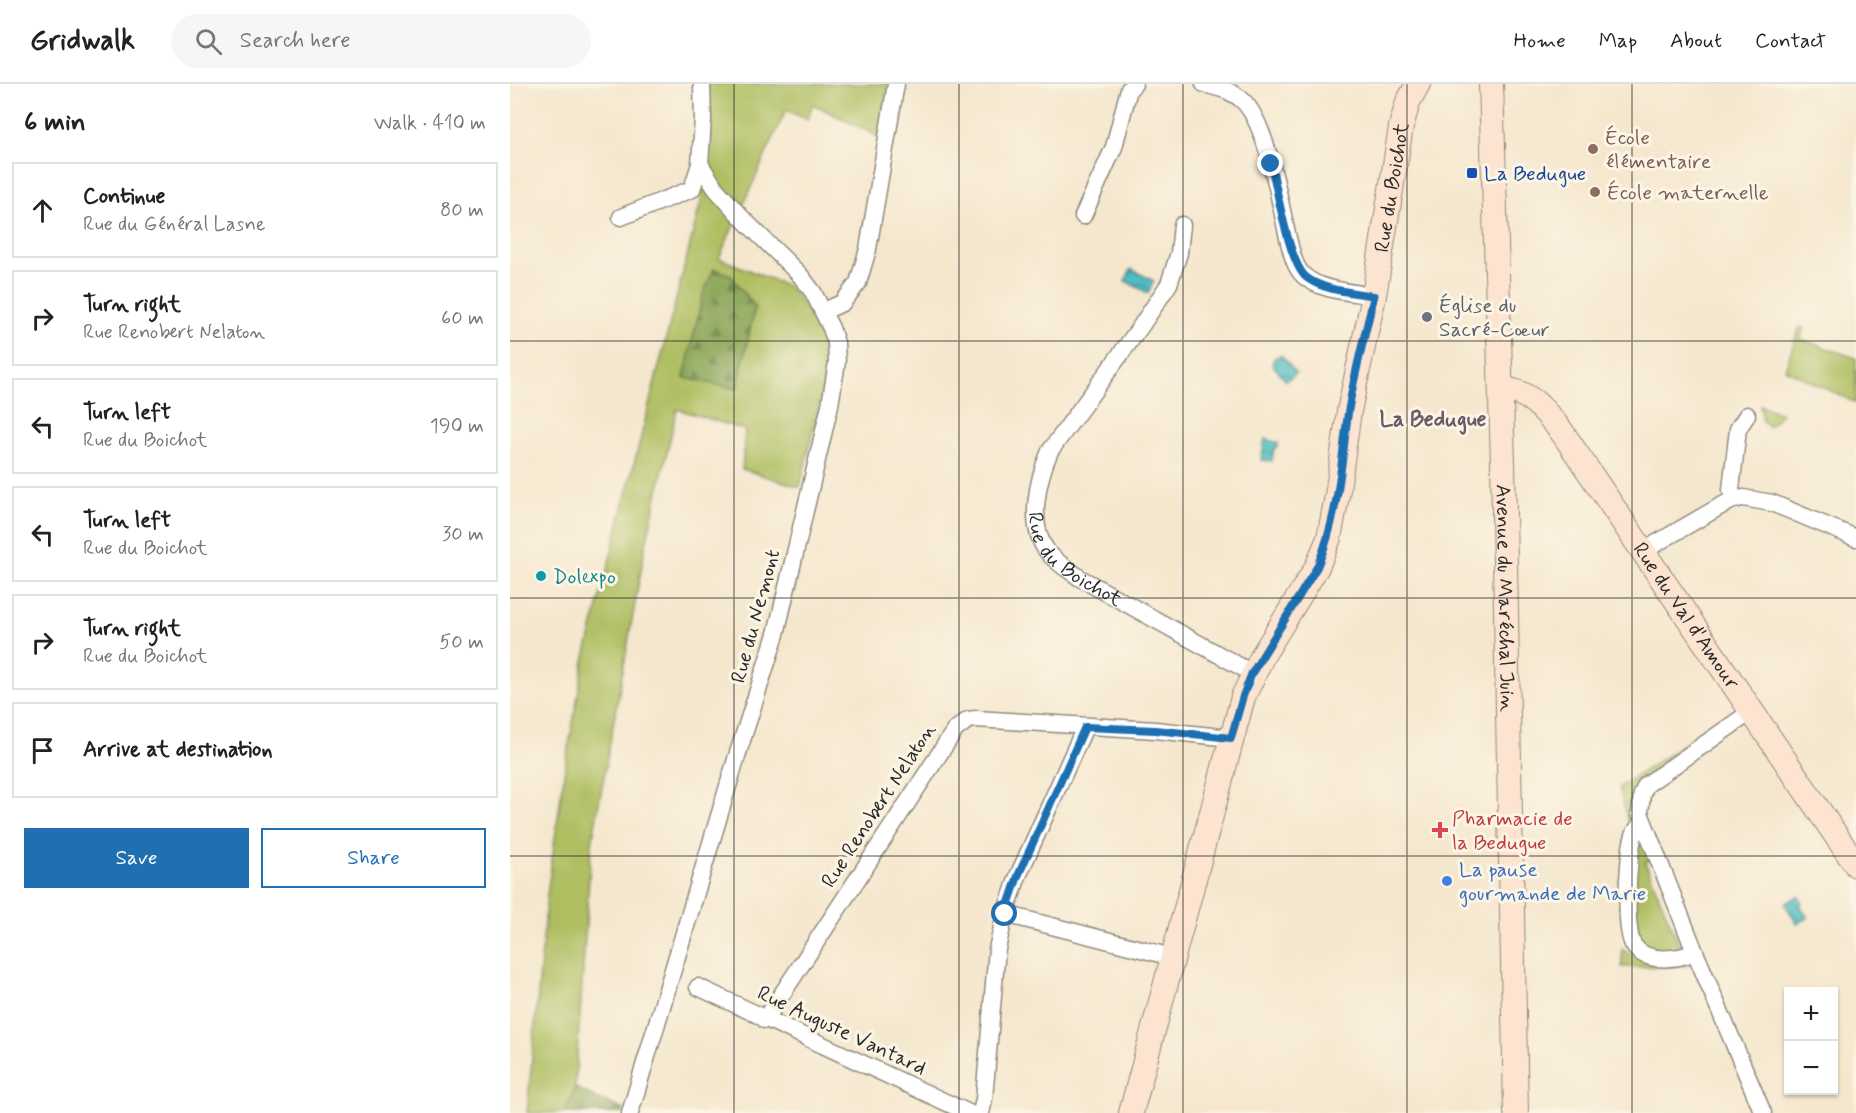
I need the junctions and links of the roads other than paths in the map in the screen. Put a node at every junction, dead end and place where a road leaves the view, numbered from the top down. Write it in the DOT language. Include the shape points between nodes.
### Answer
graph roads {
  1 [pos="702,84"];
  2 [pos="896,84"];
  3 [pos="1134,84"];
  4 [pos="1204,84"];
  5 [pos="1418,84"];
  6 [pos="1491,84"];
  7 [pos="700,164"];
  8 [pos="1083,216"];
  9 [pos="621,218"];
  10 [pos="1182,225"];
  11 [pos="1374,296"];
  12 [pos="824,310"];
  13 [pos="1502,389"];
  14 [pos="1747,415"];
  15 [pos="1733,500"];
  16 [pos="1856,538"];
  17 [pos="1644,551"];
  18 [pos="1252,673"];
  19 [pos="1752,711"];
  20 [pos="1085,727"];
  21 [pos="1231,738"];
  22 [pos="1644,825"];
  23 [pos="1856,865"];
  24 [pos="1005,914"];
  25 [pos="1695,951"];
  26 [pos="1172,957"];
  27 [pos="698,987"];
  28 [pos="765,1020"];
  29 [pos="630,1113"];
  30 [pos="969,1113"];
  31 [pos="981,1113"];
  32 [pos="1131,1113"];
  33 [pos="1515,1113"];
  34 [pos="1763,1113"];
  1 -- 7 [label="street"];
  2 -- 12 [label="street" via="868,249 858,283 842,303"];
  3 -- 8 [label="street" via="1129,89 1114,147"];
  4 -- 11 [label="street" via="1232,92 1251,110 1271,164 1299,271 1322,285"];
  5 -- 11 [label="street, Rue du Boichot" via="1401,127"];
  6 -- 13 [label="street, Avenue du Maréchal Juin"];
  7 -- 9 [label="street" via="692,189"];
  7 -- 12 [label="street, Rue du Nemont" via="741,217 800,275"];
  10 -- 18 [label="street, Rue du Boichot" via="1179,253 1169,284 1050,451 1037,489 1038,525 1046,550 1059,564"];
  11 -- 18 [label="street, Rue du Boichot" via="1349,411 1329,538 1317,567"];
  12 -- 29 [label="street, Rue du Nemont" via="836,343 837,362 779,623"];
  13 -- 17 [label="street, Rue du Val d'Amour" via="1518,391 1548,414"];
  13 -- 33 [label="street, Avenue du Maréchal Juin"];
  14 -- 15 [label="street" via="1738,429"];
  15 -- 16 [label="street" via="1772,503"];
  15 -- 17 [label="street"];
  17 -- 19 [label="street, Rue du Val d'Amour"];
  18 -- 21 [label="street, Rue du Boichot"];
  19 -- 22 [label="street" via="1646,785 1640,802"];
  19 -- 23 [label="street, Rue du Val d'Amour"];
  20 -- 21 [label="street, Rue Renobert Nelaton"];
  20 -- 24 [label="street"];
  20 -- 28 [label="street, Rue Renobert Nelaton" via="976,719 955,730"];
  21 -- 26 [label="street, Rue du Boichot"];
  22 -- 25 [label="street"];
  22 -- 25 [label="street" via="1635,832 1629,864 1628,925 1632,944 1640,953 1654,957 1672,958"];
  24 -- 26 [label="street"];
  24 -- 31 [label="street" via="997,949"];
  25 -- 34 [label="street"];
  26 -- 32 [label="street, Rue du Boichot"];
  27 -- 28 [label="street, Rue Auguste Vantard"];
  28 -- 30 [label="street, Rue Auguste Vantard"];
}
